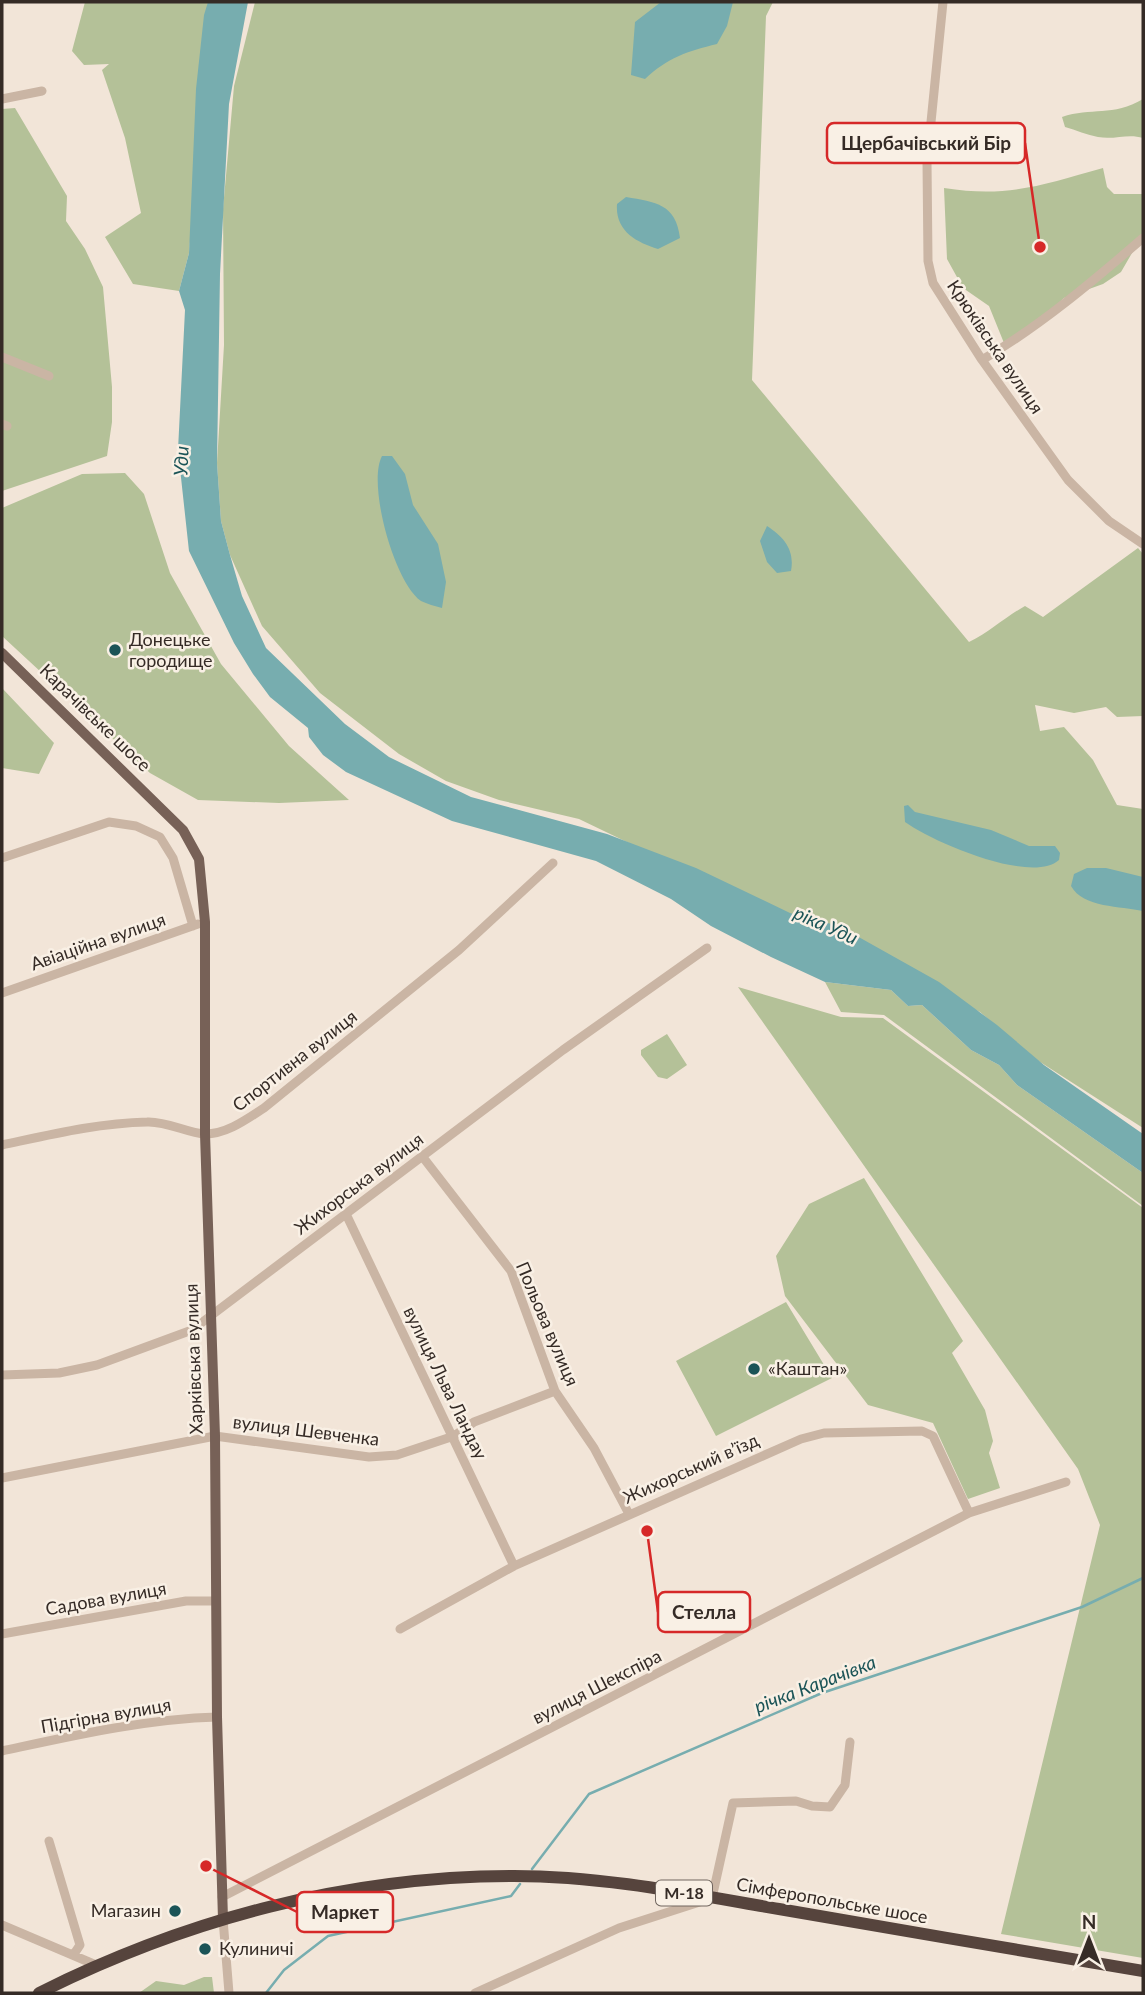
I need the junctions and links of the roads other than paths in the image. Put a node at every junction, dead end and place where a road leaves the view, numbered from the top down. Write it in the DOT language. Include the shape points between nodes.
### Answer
graph roads {
  1 [pos="943,2"];
  2 [pos="42,91"];
  3 [pos="2,99"];
  4 [pos="1143,238"];
  5 [pos="2,357"];
  6 [pos="982,360"];
  7 [pos="49,376"];
  8 [pos="1141,542"];
  9 [pos="2,653"];
  10 [pos="164,809"];
  11 [pos="2,858"];
  12 [pos="553,863"];
  13 [pos="205,922"];
  14 [pos="193,926"];
  15 [pos="706,948"];
  16 [pos="2,993"];
  17 [pos="205,1134"];
  18 [pos="2,1145"];
  19 [pos="422,1156"];
  20 [pos="346,1214"];
  21 [pos="211,1317"];
  22 [pos="2,1376"];
  23 [pos="555,1391"];
  24 [pos="215,1436"];
  25 [pos="454,1436"];
  26 [pos="2,1478"];
  27 [pos="1066,1482"];
  28 [pos="969,1513"];
  29 [pos="629,1514"];
  30 [pos="514,1566"];
  31 [pos="215,1601"];
  32 [pos="400,1629"];
  33 [pos="2,1633"];
  34 [pos="217,1717"];
  35 [pos="850,1742"];
  36 [pos="2,1751"];
  37 [pos="48,1841"];
  38 [pos="222,1897"];
  39 [pos="712,1898"];
  40 [pos="223,1919"];
  41 [pos="2,1925"];
  42 [pos="74,1954"];
  43 [pos="96,1965"];
  44 [pos="1143,1971"];
  45 [pos="38,1993"];
  46 [pos="229,1993"];
  47 [pos="475,1993"];
  1 -- 6 [label="street, Крюківська вулиця" via="927,162 928,261 933,283"];
  2 -- 3 [label="street"];
  4 -- 6 [label="street" via="1086,288"];
  5 -- 7 [label="street"];
  6 -- 8 [label="street, Крюківська вулиця" via="1068,480 1109,521"];
  9 -- 10 [label="main road, Карачівське шосе"];
  10 -- 13 [label="main road, Харківська вулиця" via="183,830 199,859"];
  11 -- 14 [label="street" via="109,822 136,826 160,837 173,859"];
  12 -- 17 [label="street, Спортивна вулиця" via="459,950 264,1108 233,1128"];
  13 -- 14 [label="street, Авіаційна вулиця"];
  13 -- 17 [label="main road, Харківська вулиця"];
  14 -- 16 [label="street, Авіаційна вулиця"];
  15 -- 19 [label="street, Жихорська вулиця"];
  17 -- 18 [label="street" via="149,1122 93,1127"];
  17 -- 21 [label="main road, Харківська вулиця"];
  19 -- 20 [label="street, Жихорська вулиця"];
  19 -- 23 [label="street, Польова вулиця" via="511,1270"];
  20 -- 21 [label="street, Жихорська вулиця"];
  20 -- 25 [label="street, вулиця Льва Ландау"];
  21 -- 22 [label="street, Жихорська вулиця" via="192,1330 97,1365 60,1373"];
  21 -- 24 [label="main road, Харківська вулиця"];
  23 -- 25 [label="street, вулиця Шевченка" via="474,1422"];
  23 -- 29 [label="street, Польова вулиця" via="594,1448"];
  24 -- 25 [label="street, вулиця Шевченка" via="369,1457 397,1455"];
  24 -- 26 [label="street, вулиця Шевченка"];
  24 -- 31 [label="main road, Харківська вулиця"];
  25 -- 30 [label="street, вулиця Льва Ландау"];
  27 -- 28 [label="street, вулиця Шекспіра"];
  28 -- 29 [label="street, Жихорський в’їзд" via="933,1436 922,1431 824,1433 801,1439"];
  28 -- 38 [label="street, вулиця Шекспіра"];
  29 -- 30 [label="street, Жихорський в’їзд"];
  30 -- 32 [label="street, Жихорський в’їзд"];
  31 -- 33 [label="street, Садова вулиця" via="186,1601"];
  31 -- 34 [label="main road, Харківська вулиця"];
  34 -- 36 [label="street, Підгірна вулиця" via="111,1730"];
  34 -- 38 [label="main road, Харківська вулиця"];
  35 -- 39 [label="street" via="845,1785 830,1807 796,1801 733,1803"];
  37 -- 42 [label="street" via="80,1945"];
  38 -- 40 [label="main road, Харківська вулиця"];
  39 -- 40 [label="highway, Сімферопольське шосе / М-18" via="596,1881 474,1877 310,1896"];
  39 -- 44 [label="highway, Сімферопольське шосе / М-18"];
  39 -- 47 [label="street" via="619,1928"];
  40 -- 43 [label="highway, М-18"];
  40 -- 46 [label="street"];
  41 -- 42 [label="street"];
  42 -- 43 [label="street"];
  43 -- 45 [label="highway, М-18"];
}
